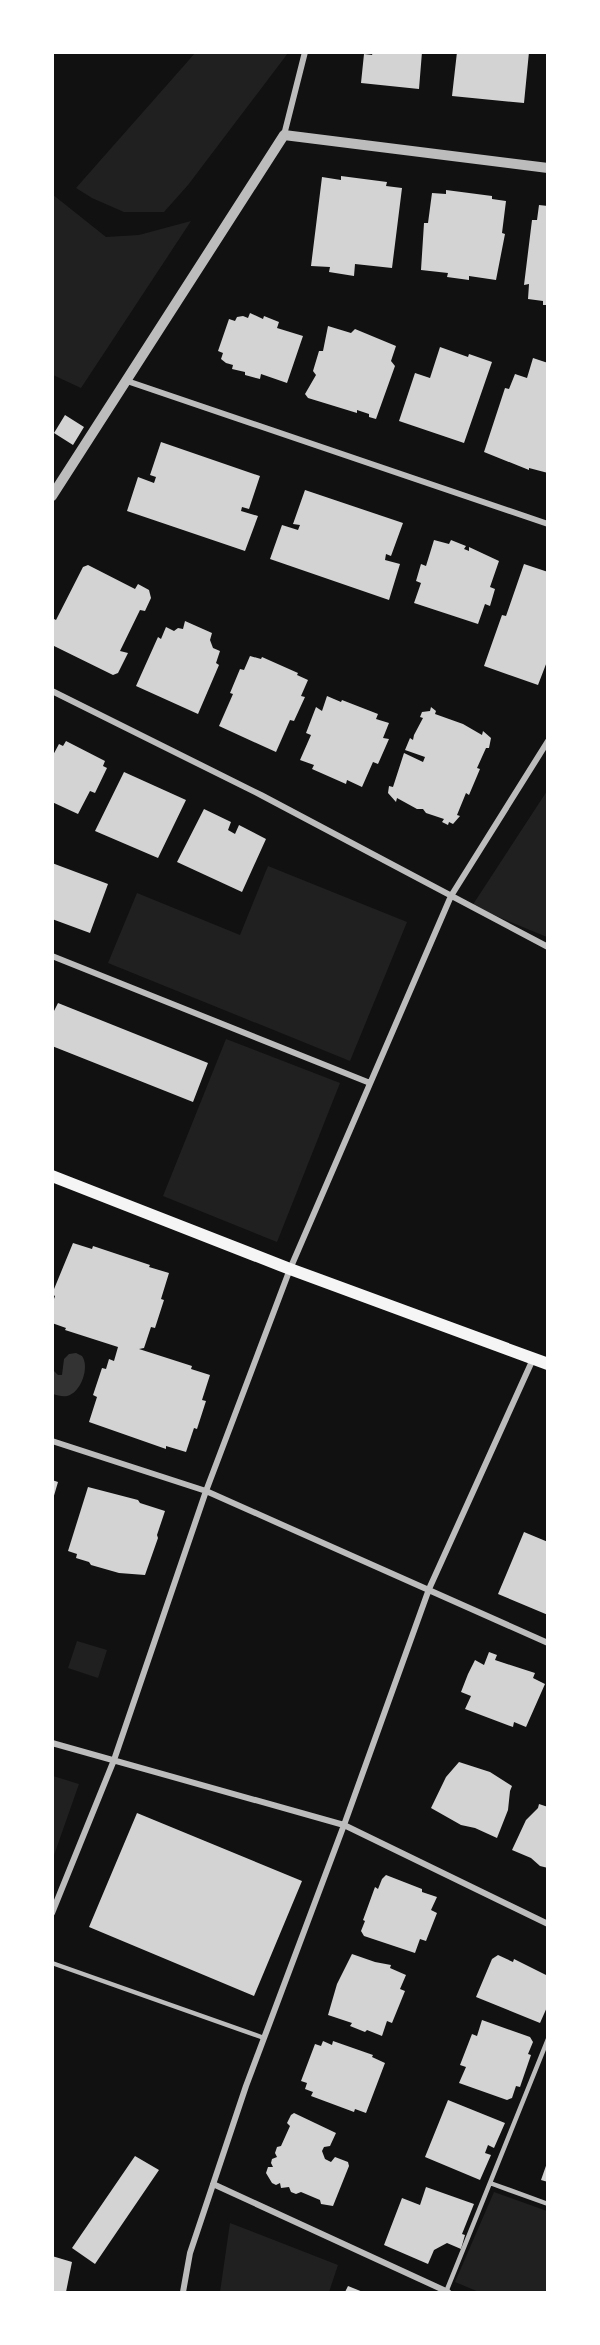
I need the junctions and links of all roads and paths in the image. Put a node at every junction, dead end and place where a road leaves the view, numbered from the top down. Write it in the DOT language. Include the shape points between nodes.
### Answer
graph roads {
  1 [pos="305,52"];
  2 [pos="284,135"];
  3 [pos="548,168"];
  4 [pos="127,381"];
  5 [pos="52,496"];
  6 [pos="548,524"];
  7 [pos="52,692"];
  8 [pos="548,741"];
  9 [pos="451,896"];
  10 [pos="548,947"];
  11 [pos="52,956"];
  12 [pos="370,1083"];
  13 [pos="52,1176"];
  14 [pos="290,1269"];
  15 [pos="534,1358"];
  16 [pos="548,1364"];
  17 [pos="52,1441"];
  18 [pos="206,1491"];
  19 [pos="429,1589"];
  20 [pos="548,1643"];
  21 [pos="52,1743"];
  22 [pos="114,1760"];
  23 [pos="344,1825"];
  24 [pos="52,1913"];
  25 [pos="548,1924"];
  26 [pos="52,1963"];
  27 [pos="264,2037"];
  28 [pos="548,2039"];
  29 [pos="490,2183"];
  30 [pos="213,2184"];
  31 [pos="548,2204"];
  32 [pos="183,2292"];
  33 [pos="447,2292"];
  1 -- 2 [label="street"];
  2 -- 3 [label="street"];
  2 -- 4 [label="street"];
  4 -- 5 [label="street"];
  4 -- 6 [label="street"];
  7 -- 9 [label="street" via="261,795"];
  8 -- 9 [label="street"];
  9 -- 10 [label="street"];
  9 -- 12 [label="street"];
  11 -- 12 [label="street"];
  12 -- 14 [label="street"];
  13 -- 14 [label="main road"];
  14 -- 15 [label="main road"];
  14 -- 18 [label="street"];
  15 -- 16 [label="main road"];
  15 -- 19 [label="street"];
  17 -- 18 [label="street"];
  18 -- 19 [label="street"];
  18 -- 22 [label="street"];
  19 -- 20 [label="street"];
  19 -- 23 [label="street"];
  21 -- 22 [label="street"];
  22 -- 23 [label="street"];
  22 -- 24 [label="street"];
  23 -- 25 [label="street"];
  23 -- 27 [label="street"];
  26 -- 27 [label="lane"];
  27 -- 30 [label="street"];
  28 -- 29 [label="lane"];
  29 -- 31 [label="lane"];
  29 -- 33 [label="lane"];
  30 -- 32 [label="street" via="190,2253"];
  30 -- 33 [label="street"];
}
